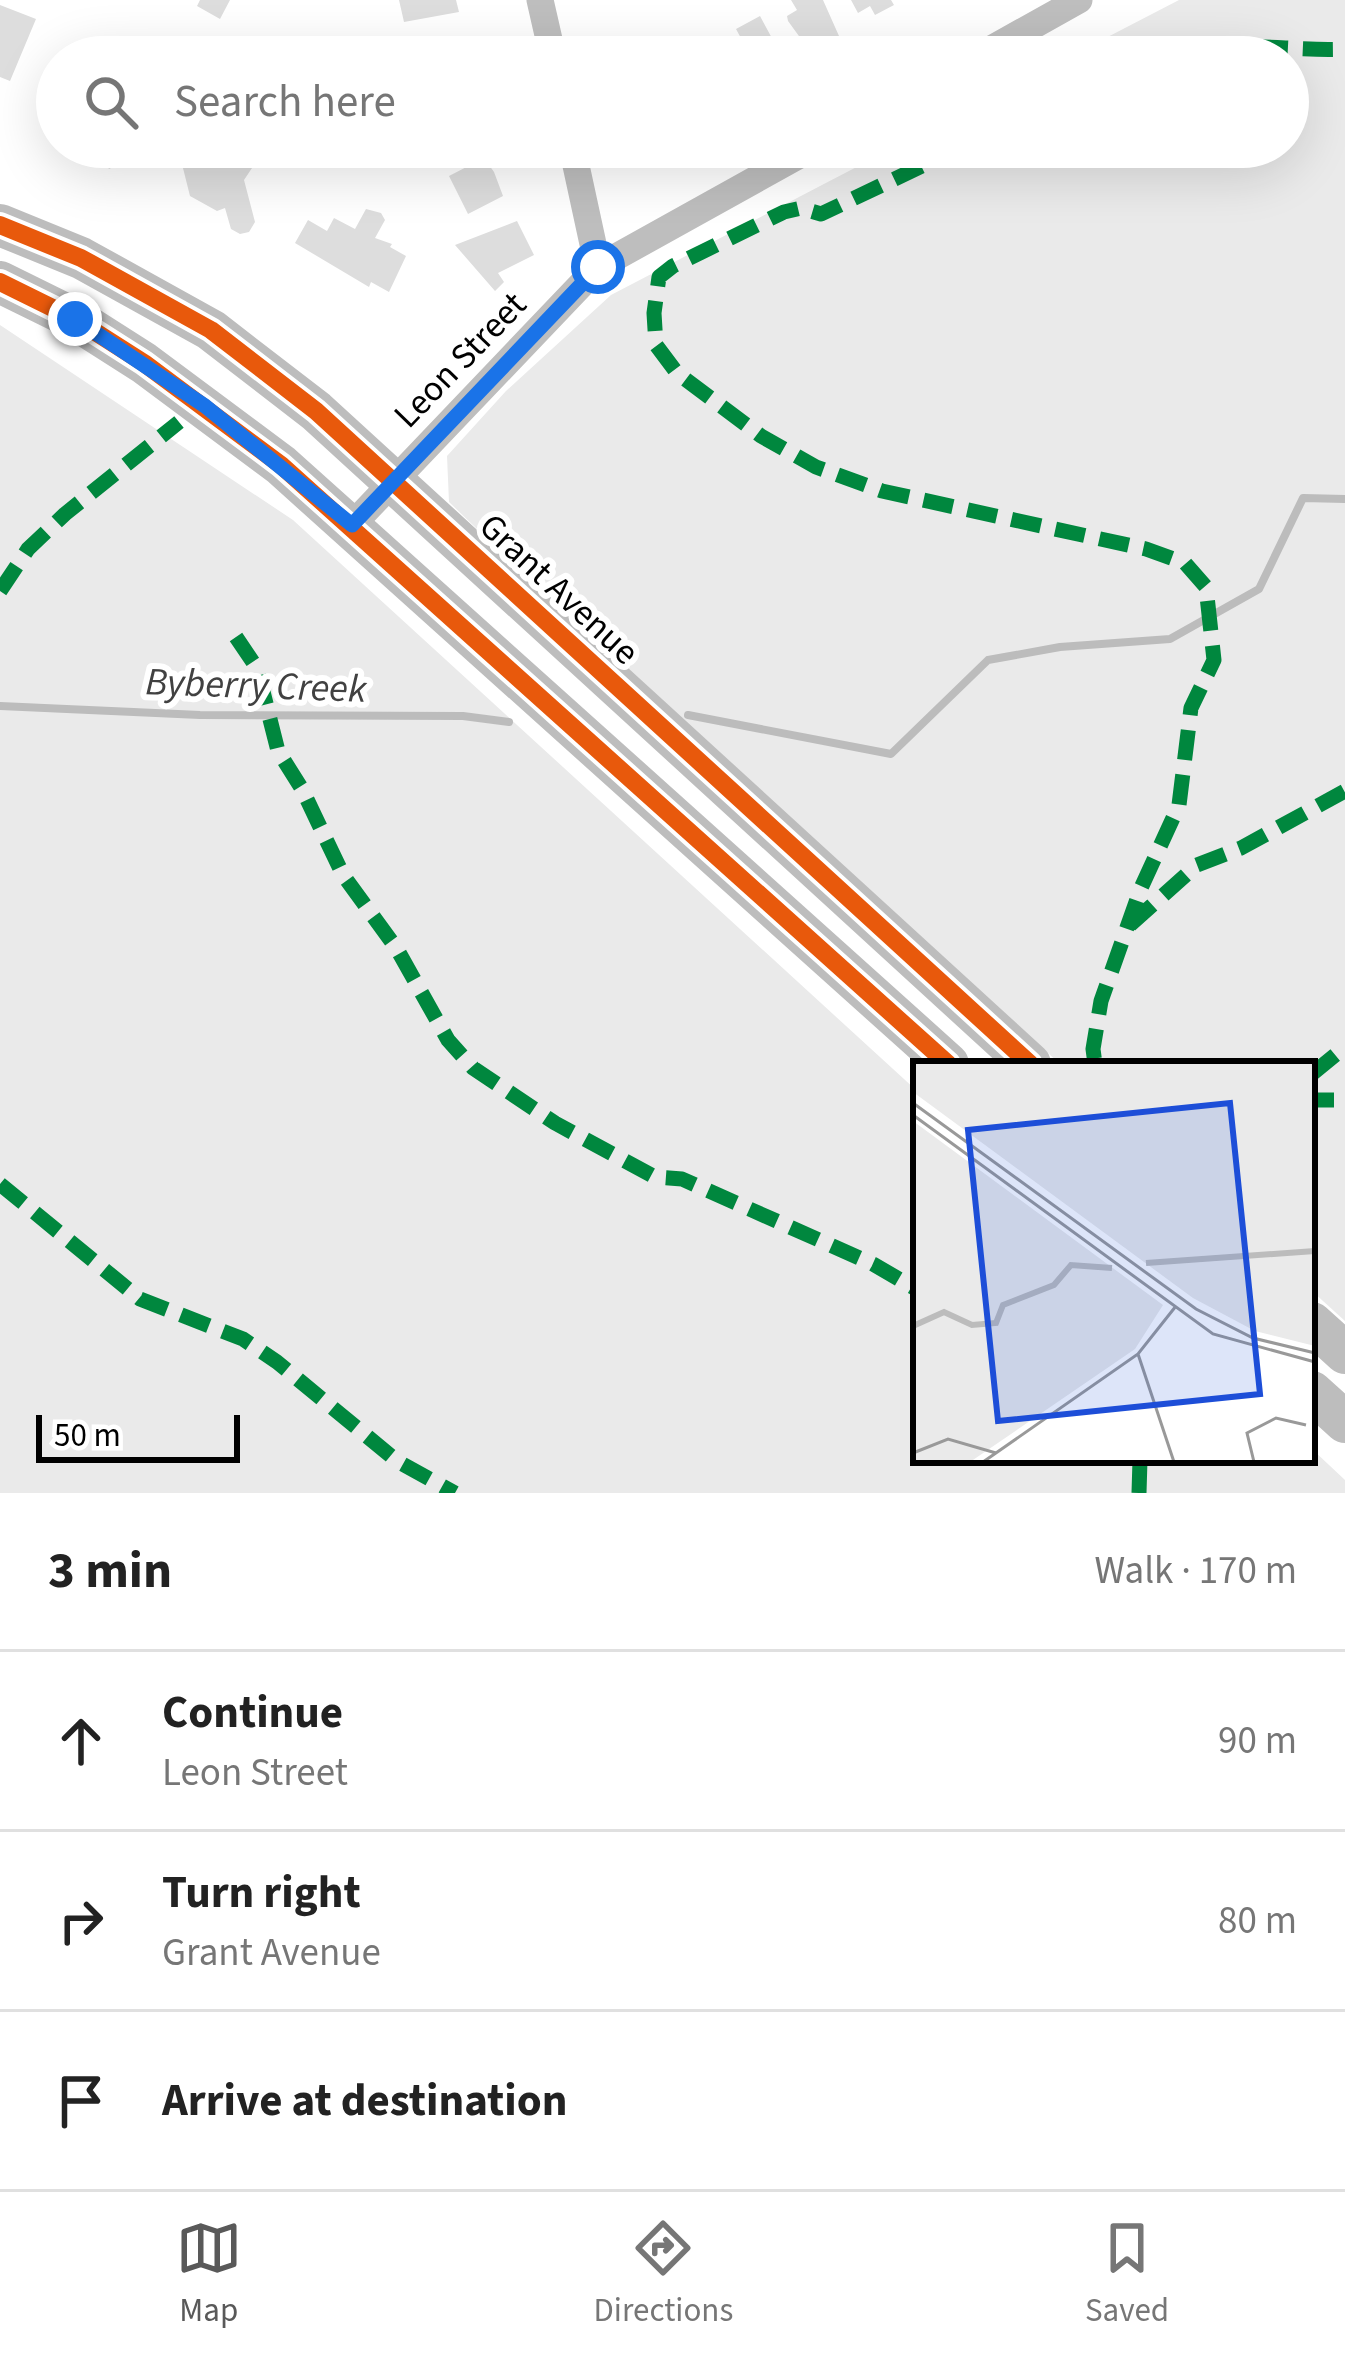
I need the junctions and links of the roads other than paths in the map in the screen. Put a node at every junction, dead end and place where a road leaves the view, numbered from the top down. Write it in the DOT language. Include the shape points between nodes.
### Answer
graph roads {
  1 [pos="540,0"];
  2 [pos="1079,0"];
  3 [pos="548,36"];
  4 [pos="1014,36"];
  5 [pos="577,168"];
  6 [pos="776,168"];
  7 [pos="0,225"];
  8 [pos="598,267"];
  9 [pos="0,282"];
  10 [pos="393,480"];
  11 [pos="352,525"];
  12 [pos="945,1061"];
  13 [pos="1027,1061"];
  14 [pos="1315,1326"];
  15 [pos="1345,1353"];
  16 [pos="1315,1395"];
  17 [pos="1345,1422"];
  1 -- 3 [label="street"];
  2 -- 4 [label="street"];
  5 -- 8 [label="street"];
  6 -- 8 [label="street, Leon Street"];
  7 -- 10 [label="main road, Grant Avenue" via="82,258 211,330"];
  8 -- 10 [label="street, Leon Street"];
  9 -- 11 [label="main road" via="144,363"];
  10 -- 11 [label="street, Leon Street"];
  10 -- 13 [label="main road, Grant Avenue"];
  11 -- 12 [label="main road"];
  14 -- 15 [label="main road"];
  16 -- 17 [label="main road"];
}
